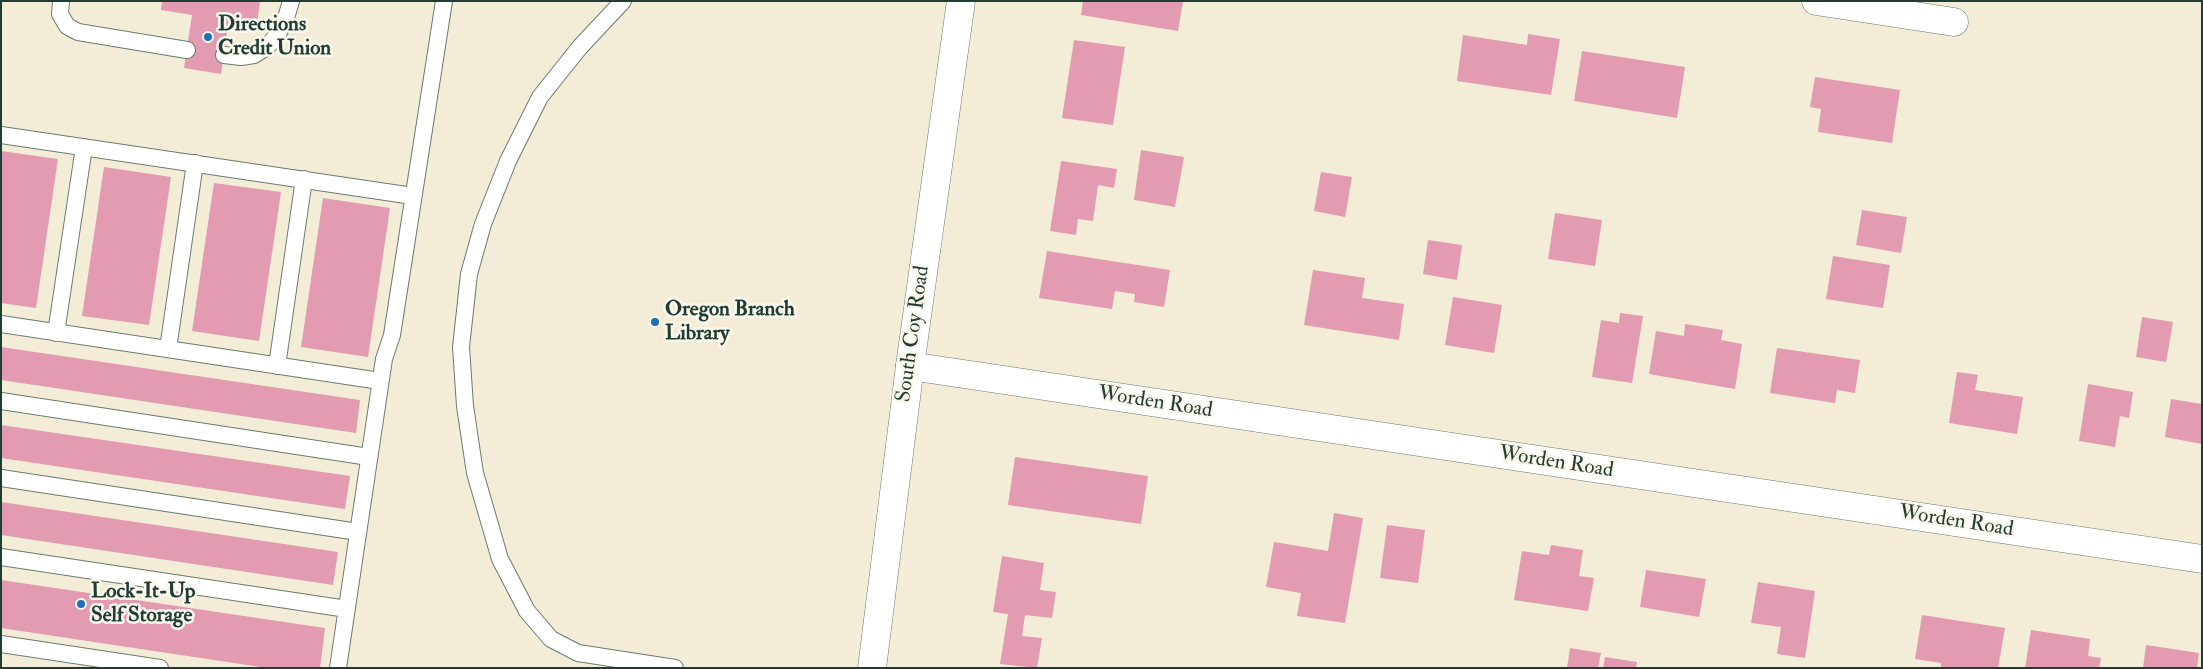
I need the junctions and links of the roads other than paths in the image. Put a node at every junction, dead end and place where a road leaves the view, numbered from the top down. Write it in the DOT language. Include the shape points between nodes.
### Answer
graph roads {
  1 [pos="61,1"];
  2 [pos="291,1"];
  3 [pos="444,1"];
  4 [pos="623,1"];
  5 [pos="961,1"];
  6 [pos="1816,1"];
  7 [pos="1954,22"];
  8 [pos="187,50"];
  9 [pos="224,55"];
  10 [pos="1,135"];
  11 [pos="84,147"];
  12 [pos="195,163"];
  13 [pos="304,179"];
  14 [pos="413,196"];
  15 [pos="1,324"];
  16 [pos="56,333"];
  17 [pos="168,349"];
  18 [pos="278,366"];
  19 [pos="910,366"];
  20 [pos="380,381"];
  21 [pos="1,401"];
  22 [pos="369,457"];
  23 [pos="1,478"];
  24 [pos="358,532"];
  25 [pos="1,557"];
  26 [pos="2202,559"];
  27 [pos="347,609"];
  28 [pos="1,644"];
  29 [pos="160,668"];
  30 [pos="338,668"];
  31 [pos="675,668"];
  32 [pos="872,668"];
  1 -- 8 [label="lane" via="60,14 67,26 78,32"];
  2 -- 9 [label="lane" via="278,34 267,46 254,55"];
  3 -- 14 [label="lane"];
  4 -- 31 [label="lane" via="580,46 540,97 508,161 468,274 461,346 465,406 475,473 500,559 527,611 551,639 578,653"];
  5 -- 19 [label="street, South Coy Road"];
  6 -- 7 [label="street"];
  10 -- 11 [label="lane"];
  11 -- 12 [label="lane"];
  11 -- 16 [label="lane"];
  12 -- 13 [label="lane"];
  12 -- 17 [label="lane"];
  13 -- 14 [label="lane"];
  13 -- 18 [label="lane"];
  14 -- 20 [label="lane" via="392,335"];
  15 -- 16 [label="lane"];
  16 -- 17 [label="lane"];
  17 -- 18 [label="lane"];
  18 -- 20 [label="lane"];
  19 -- 26 [label="street, Worden Road"];
  19 -- 32 [label="street, South Coy Road"];
  20 -- 22 [label="lane"];
  21 -- 22 [label="lane"];
  22 -- 24 [label="lane"];
  23 -- 24 [label="lane"];
  24 -- 27 [label="lane"];
  25 -- 27 [label="lane"];
  27 -- 30 [label="lane"];
  28 -- 29 [label="lane"];
}
